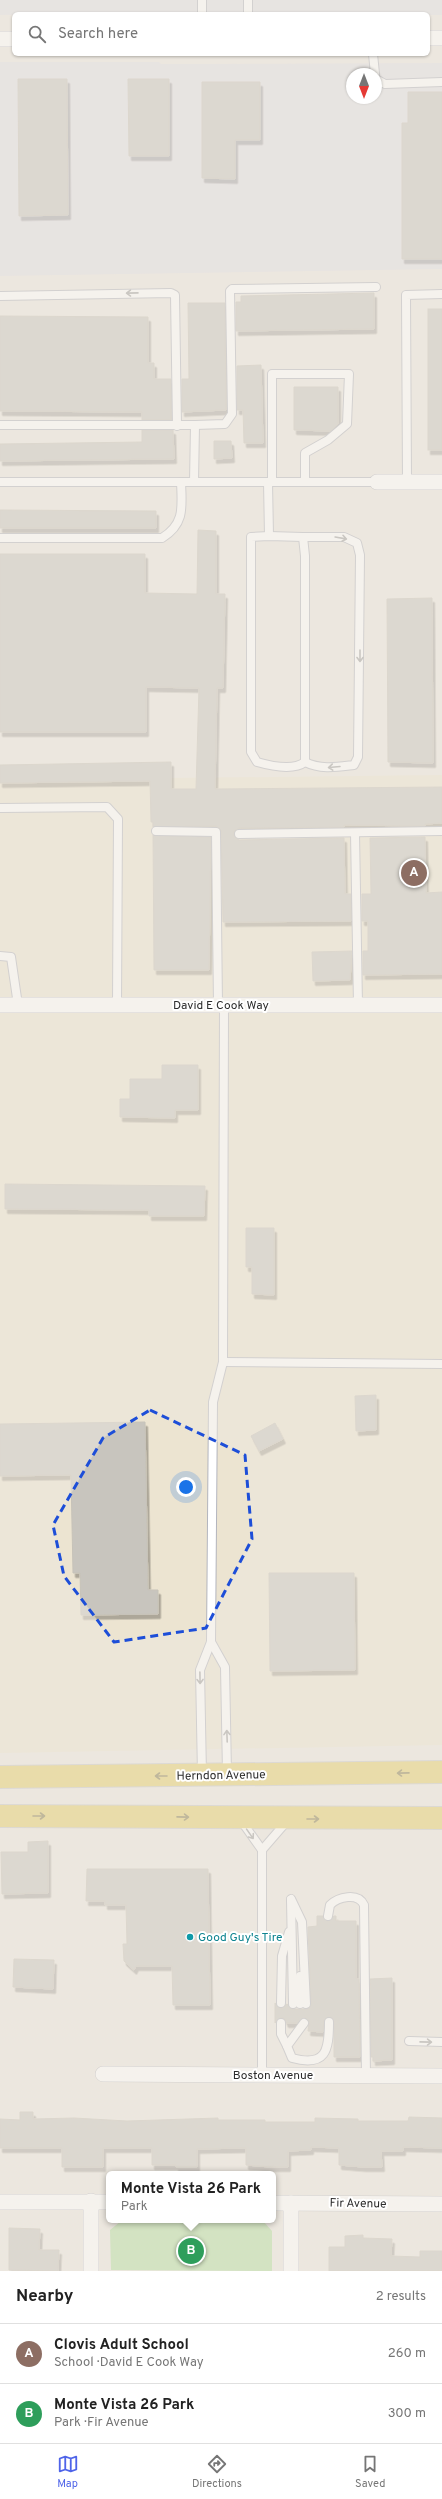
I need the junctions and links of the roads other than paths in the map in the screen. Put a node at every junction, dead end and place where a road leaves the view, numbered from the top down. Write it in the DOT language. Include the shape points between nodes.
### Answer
graph roads {
  1 [pos="202,0"];
  2 [pos="248,0"];
  3 [pos="202,12"];
  4 [pos="248,12"];
  5 [pos="430,38"];
  6 [pos="442,38"];
  7 [pos="0,39"];
  8 [pos="12,39"];
  9 [pos="373,56"];
  10 [pos="374,68"];
  11 [pos="382,82"];
  12 [pos="442,82"];
  13 [pos="376,287"];
  14 [pos="442,294"];
  15 [pos="0,296"];
  16 [pos="0,425"];
  17 [pos="195,425"];
  18 [pos="177,426"];
  19 [pos="0,482"];
  20 [pos="181,482"];
  21 [pos="194,482"];
  22 [pos="270,482"];
  23 [pos="305,482"];
  24 [pos="377,482"];
  25 [pos="407,482"];
  26 [pos="442,482"];
  27 [pos="269,536"];
  28 [pos="303,537"];
  29 [pos="0,538"];
  30 [pos="305,762"];
  31 [pos="0,808"];
  32 [pos="156,831"];
  33 [pos="442,832"];
  34 [pos="355,833"];
  35 [pos="239,834"];
  36 [pos="0,956"];
  37 [pos="0,1005"];
  38 [pos="18,1005"];
  39 [pos="117,1005"];
  40 [pos="221,1005"];
  41 [pos="358,1005"];
  42 [pos="442,1006"];
  43 [pos="223,1362"];
  44 [pos="442,1364"];
  45 [pos="212,1642"];
  46 [pos="442,1772"];
  47 [pos="228,1775"];
  48 [pos="202,1776"];
  49 [pos="0,1777"];
  50 [pos="42,1777"];
  51 [pos="0,1785"];
  52 [pos="0,1816"];
  53 [pos="239,1818"];
  54 [pos="442,1818"];
  55 [pos="289,1819"];
  56 [pos="262,1850"];
  57 [pos="328,1916"];
  58 [pos="292,1921"];
  59 [pos="281,2003"];
  60 [pos="329,2022"];
  61 [pos="281,2023"];
  62 [pos="299,2024"];
  63 [pos="409,2041"];
  64 [pos="289,2042"];
  65 [pos="442,2042"];
  66 [pos="103,2074"];
  67 [pos="262,2075"];
  68 [pos="366,2076"];
  69 [pos="442,2076"];
  70 [pos="91,2201"];
  71 [pos="0,2202"];
  72 [pos="106,2202"];
  73 [pos="276,2203"];
  74 [pos="291,2203"];
  75 [pos="442,2204"];
  76 [pos="91,2271"];
  77 [pos="291,2271"];
  1 -- 3 [label="lane"];
  2 -- 4 [label="lane"];
  5 -- 6 [label="street"];
  7 -- 8 [label="street"];
  9 -- 10 [label="lane"];
  11 -- 12 [label="lane"];
  13 -- 17 [label="lane" via="232,289 232,414 225,424"];
  14 -- 25 [label="lane" via="406,294"];
  18 -- 15 [label="lane, one-way" via="175,295 171,293"];
  16 -- 18 [label="lane"];
  17 -- 18 [label="lane"];
  17 -- 21 [label="lane"];
  19 -- 20 [label="lane"];
  20 -- 21 [label="lane"];
  20 -- 29 [label="lane" via="182,509 179,521 173,532 162,538"];
  21 -- 22 [label="lane"];
  22 -- 23 [label="lane"];
  22 -- 23 [label="lane" via="272,374 349,374 347,424 328,440 305,453"];
  22 -- 27 [label="lane"];
  23 -- 24 [label="lane"];
  24 -- 25 [label="street"];
  25 -- 26 [label="street"];
  27 -- 28 [label="lane"];
  27 -- 30 [label="lane" via="251,537 251,752 257,762 269,766 299,766"];
  28 -- 30 [label="lane"];
  28 -- 30 [label="lane, one-way" via="344,538 357,543 360,556 358,757 354,765 328,768 312,766"];
  31 -- 39 [label="lane" via="107,807 118,819"];
  32 -- 40 [label="lane" via="216,832"];
  33 -- 34 [label="lane"];
  34 -- 35 [label="lane"];
  34 -- 41 [label="lane"];
  36 -- 38 [label="lane" via="11,957"];
  37 -- 38 [label="street, David E Cook Way"];
  38 -- 39 [label="street, David E Cook Way"];
  39 -- 40 [label="street, David E Cook Way"];
  40 -- 41 [label="street, David E Cook Way"];
  40 -- 43 [label="lane"];
  41 -- 42 [label="street, David E Cook Way"];
  43 -- 44 [label="lane"];
  43 -- 45 [label="lane" via="213,1402"];
  47 -- 45 [label="lane, one-way" via="226,1668"];
  45 -- 48 [label="lane, one-way" via="200,1670"];
  46 -- 47 [label="main road, Herndon Avenue, one-way"];
  47 -- 48 [label="main road, Herndon Avenue"];
  48 -- 50 [label="main road, Herndon Avenue, one-way"];
  49 -- 50 [label="main road, Herndon Avenue"];
  50 -- 51 [label="main road"];
  52 -- 53 [label="main road, one-way"];
  53 -- 55 [label="main road"];
  53 -- 56 [label="lane, one-way"];
  55 -- 54 [label="main road, one-way"];
  55 -- 56 [label="lane"];
  56 -- 67 [label="lane"];
  57 -- 68 [label="lane" via="330,1905 337,1899 356,1898 364,1905"];
  58 -- 58 [label="lane" via="300,2004 302,1922 291,1900"];
  58 -- 59 [label="lane" via="282,1956"];
  60 -- 64 [label="lane" via="329,2047 324,2055 317,2059 309,2061 292,2058"];
  61 -- 64 [label="lane" via="281,2034"];
  62 -- 64 [label="lane"];
  63 -- 65 [label="lane, one-way"];
  66 -- 67 [label="street, Boston Avenue"];
  67 -- 68 [label="street, Boston Avenue"];
  68 -- 69 [label="street, Boston Avenue"];
  70 -- 71 [label="street"];
  70 -- 72 [label="street"];
  70 -- 76 [label="street"];
  73 -- 74 [label="street, Fir Avenue"];
  74 -- 75 [label="street, Fir Avenue"];
  74 -- 77 [label="street"];
}
